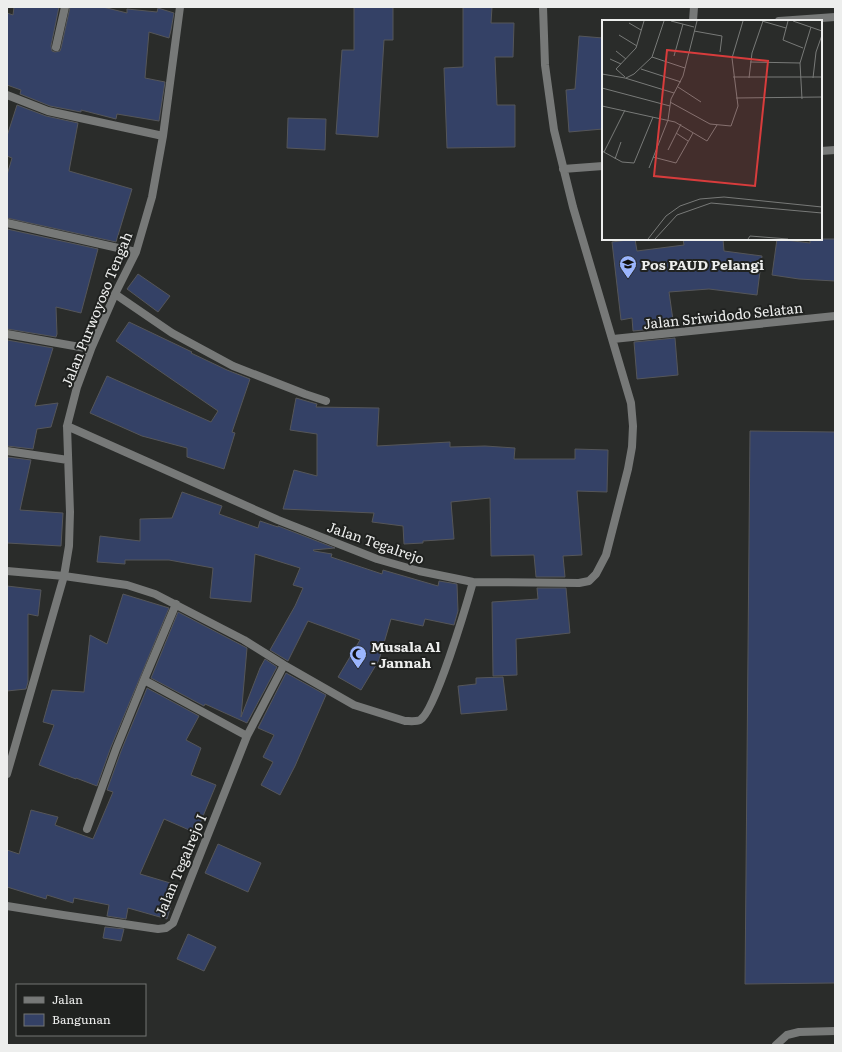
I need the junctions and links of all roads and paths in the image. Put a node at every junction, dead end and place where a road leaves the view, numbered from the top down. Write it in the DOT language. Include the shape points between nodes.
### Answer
graph roads {
  1 [pos="65,7"];
  2 [pos="180,7"];
  3 [pos="543,7"];
  4 [pos="694,7"];
  5 [pos="835,17"];
  6 [pos="693,20"];
  7 [pos="793,20"];
  8 [pos="56,47"];
  9 [pos="7,95"];
  10 [pos="163,136"];
  11 [pos="835,150"];
  12 [pos="822,151"];
  13 [pos="602,166"];
  14 [pos="563,169"];
  15 [pos="7,223"];
  16 [pos="136,252"];
  17 [pos="115,294"];
  18 [pos="835,316"];
  19 [pos="7,334"];
  20 [pos="613,339"];
  21 [pos="91,349"];
  22 [pos="326,401"];
  23 [pos="67,426"];
  24 [pos="7,451"];
  25 [pos="68,460"];
  26 [pos="7,571"];
  27 [pos="64,576"];
  28 [pos="473,582"];
  29 [pos="176,604"];
  30 [pos="284,665"];
  31 [pos="144,680"];
  32 [pos="247,736"];
  33 [pos="7,774"];
  34 [pos="87,829"];
  35 [pos="7,906"];
  36 [pos="835,1032"];
  37 [pos="776,1045"];
  1 -- 8 [label="street"];
  2 -- 10 [label="street, Jalan Purwoyoso Tengah"];
  3 -- 14 [label="street, Jalan Tegalrejo" via="544,65"];
  4 -- 6 [label="street"];
  5 -- 7 [label="street"];
  9 -- 10 [label="street" via="48,111"];
  10 -- 16 [label="street, Jalan Purwoyoso Tengah" via="152,197"];
  11 -- 12 [label="street"];
  13 -- 14 [label="street"];
  14 -- 20 [label="street, Jalan Tegalrejo" via="572,207"];
  15 -- 16 [label="street"];
  16 -- 17 [label="street, Jalan Purwoyoso Tengah"];
  17 -- 21 [label="street, Jalan Purwoyoso Tengah"];
  17 -- 22 [label="street" via="172,333 233,366"];
  18 -- 20 [label="street, Jalan Sriwidodo Selatan"];
  19 -- 21 [label="street"];
  20 -- 28 [label="street, Jalan Tegalrejo" via="631,403 632,447 606,555 596,574 589,581 579,583"];
  21 -- 23 [label="street, Jalan Purwoyoso Tengah" via="77,387"];
  23 -- 25 [label="street, Jalan Purwoyoso Tengah"];
  23 -- 28 [label="street, Jalan Tegalrejo" via="278,520 370,556 419,571"];
  24 -- 25 [label="street"];
  25 -- 27 [label="street, Jalan Purwoyoso Tengah" via="70,531"];
  26 -- 27 [label="street"];
  27 -- 29 [label="street" via="127,585"];
  27 -- 33 [label="street"];
  28 -- 30 [label="street" via="436,694 420,720 405,721 354,705"];
  29 -- 30 [label="street" via="244,640"];
  29 -- 31 [label="street"];
  30 -- 32 [label="street, Jalan Tegalrejo I"];
  31 -- 32 [label="street"];
  31 -- 34 [label="street"];
  32 -- 35 [label="street, Jalan Tegalrejo I" via="173,922 166,928 158,929"];
  36 -- 37 [label="street" via="799,1032 787,1035"];
}
